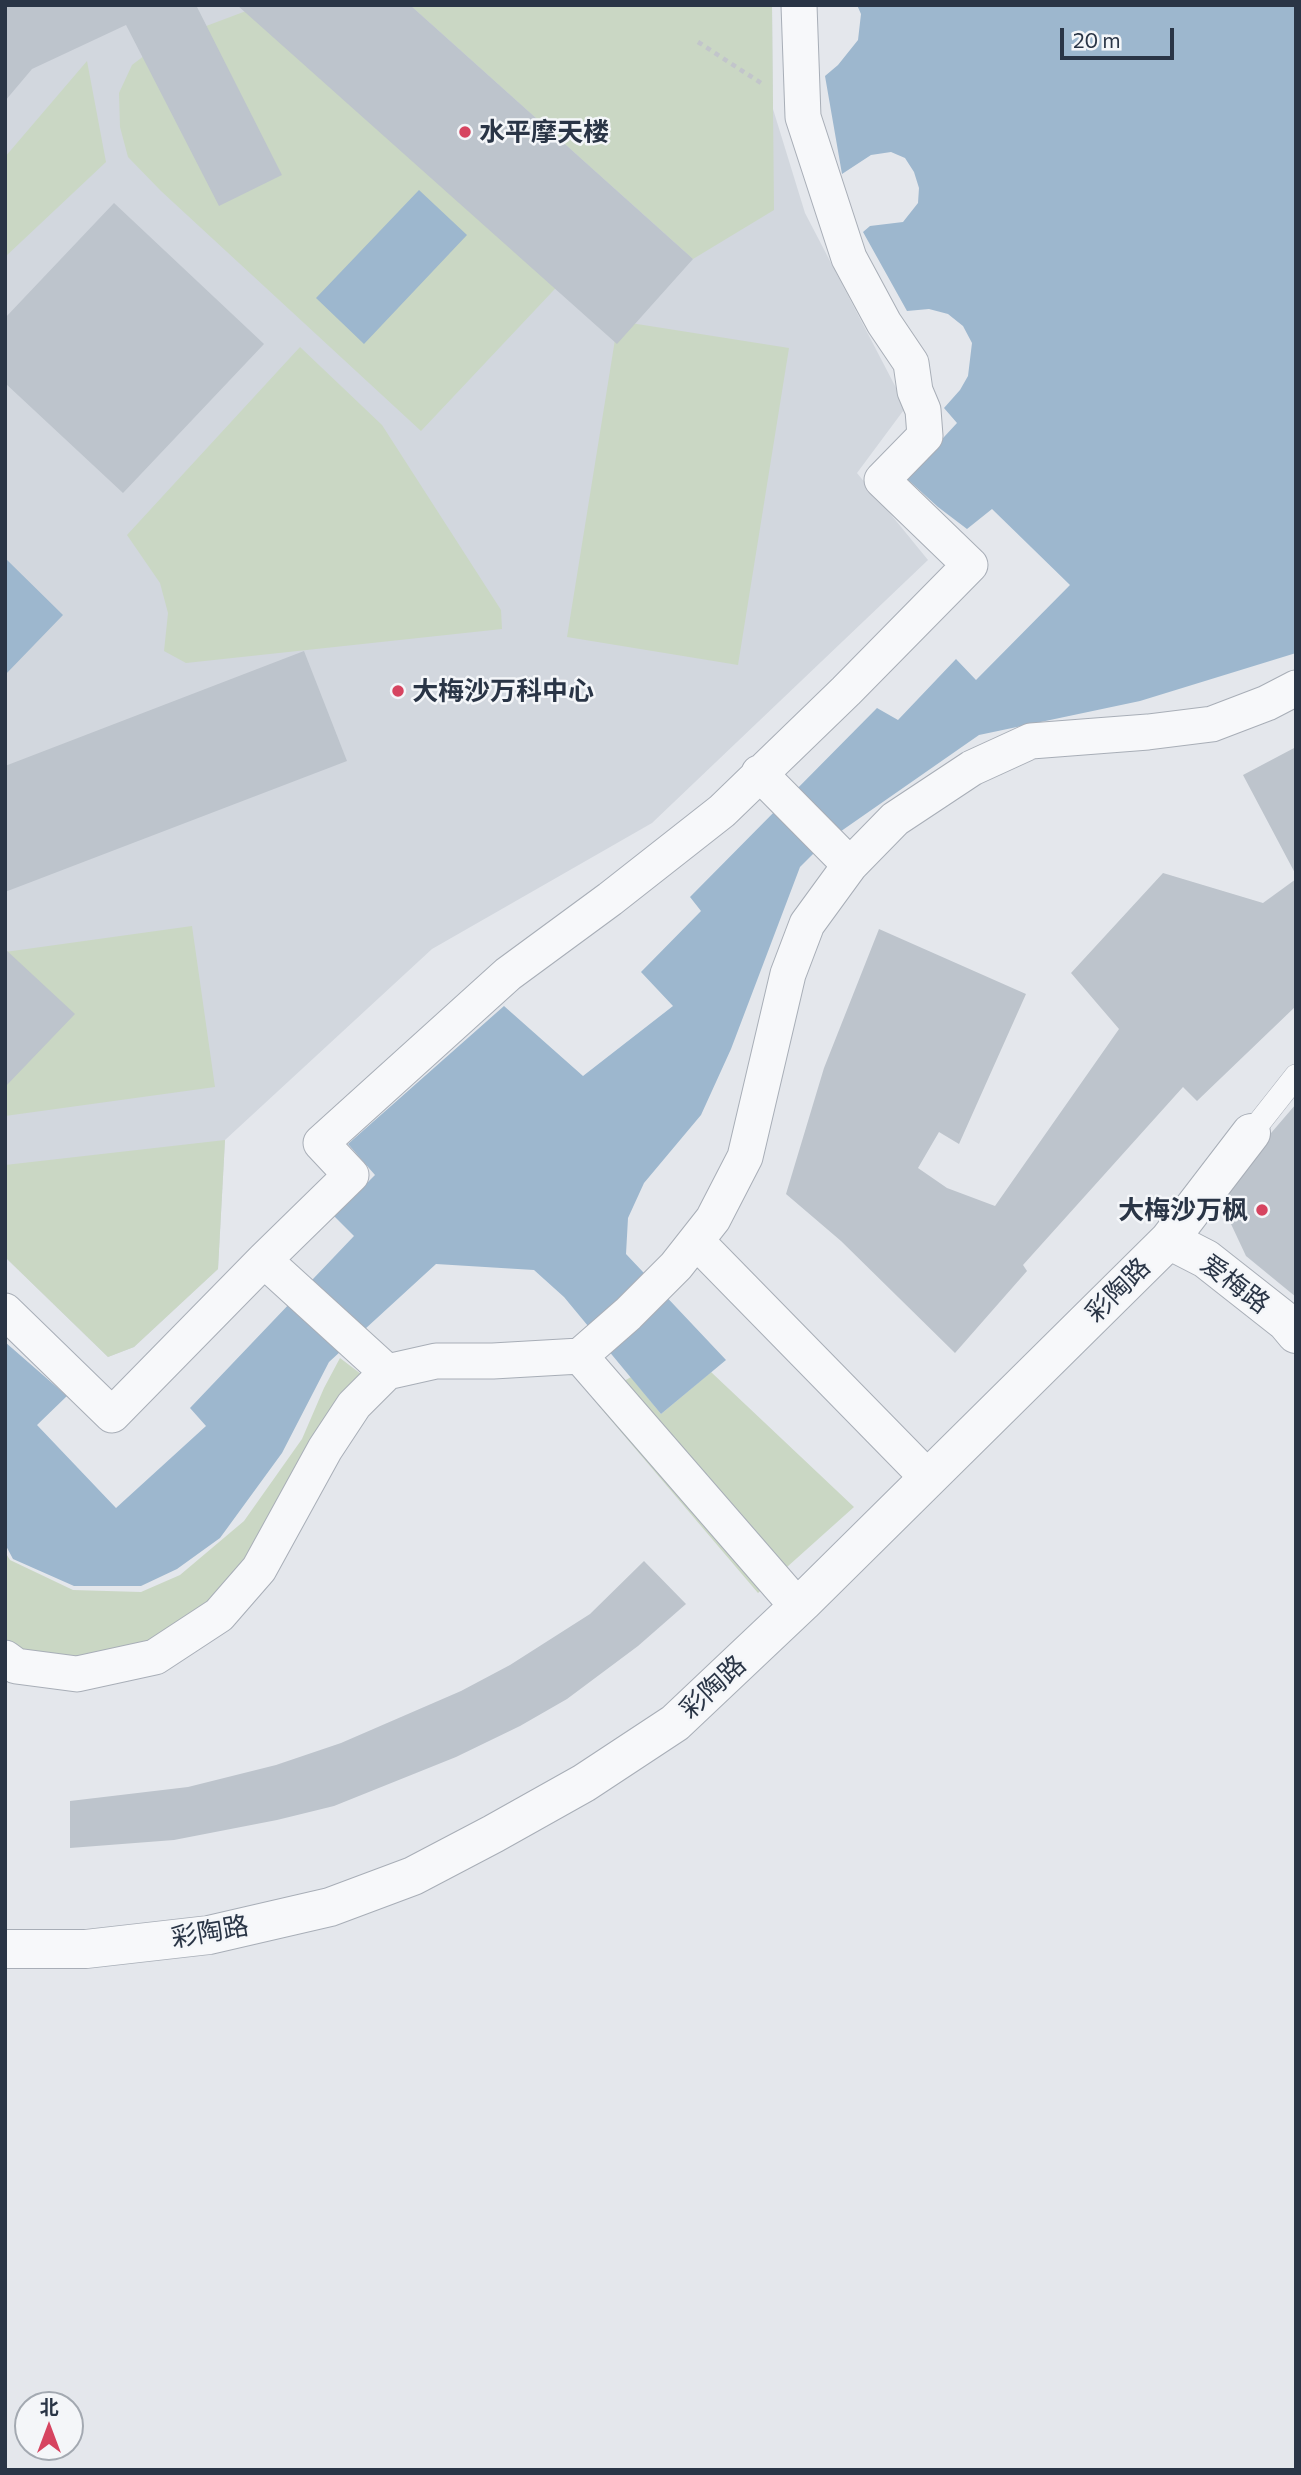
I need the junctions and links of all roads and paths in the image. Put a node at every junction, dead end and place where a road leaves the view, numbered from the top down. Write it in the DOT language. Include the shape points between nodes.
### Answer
graph roads {
  1 [pos="799,5"];
  2 [pos="698,41"];
  3 [pos="802,96"];
  4 [pos="1296,688"];
  5 [pos="759,773"];
  6 [pos="850,865"];
  7 [pos="1296,1076"];
  8 [pos="1251,1133"];
  9 [pos="1169,1240"];
  10 [pos="696,1241"];
  11 [pos="264,1260"];
  12 [pos="5,1311"];
  13 [pos="1296,1334"];
  14 [pos="580,1356"];
  15 [pos="387,1372"];
  16 [pos="928,1478"];
  17 [pos="798,1607"];
  18 [pos="5,1658"];
  19 [pos="5,1949"];
  1 -- 3 [label="street"];
  2 -- 3 [label="path" via="761,84"];
  3 -- 5 [label="street" via="803,117 849,258 911,363 923,410 925,436 882,480 970,565"];
  4 -- 6 [label="street" via="1212,724 1031,741 972,768 895,819"];
  5 -- 6 [label="street"];
  5 -- 11 [label="street" via="712,819 508,974 321,1143 351,1175"];
  6 -- 10 [label="street" via="807,924 789,974 745,1157 713,1219"];
  7 -- 8 [label="lane"];
  8 -- 9 [label="street, 彩陶路"];
  9 -- 13 [label="street, 爱梅路" via="1206,1259"];
  9 -- 16 [label="street, 彩陶路"];
  10 -- 14 [label="street" via="628,1314"];
  10 -- 16 [label="street"];
  11 -- 12 [label="street" via="112,1415"];
  11 -- 15 [label="street"];
  14 -- 15 [label="street" via="436,1361"];
  14 -- 17 [label="street"];
  15 -- 18 [label="street" via="354,1405 259,1570 219,1615 155,1657 77,1674 16,1665"];
  16 -- 17 [label="street, 彩陶路"];
  17 -- 19 [label="street, 彩陶路" via="675,1723 584,1783 413,1876 330,1907 209,1935 86,1949"];
}
